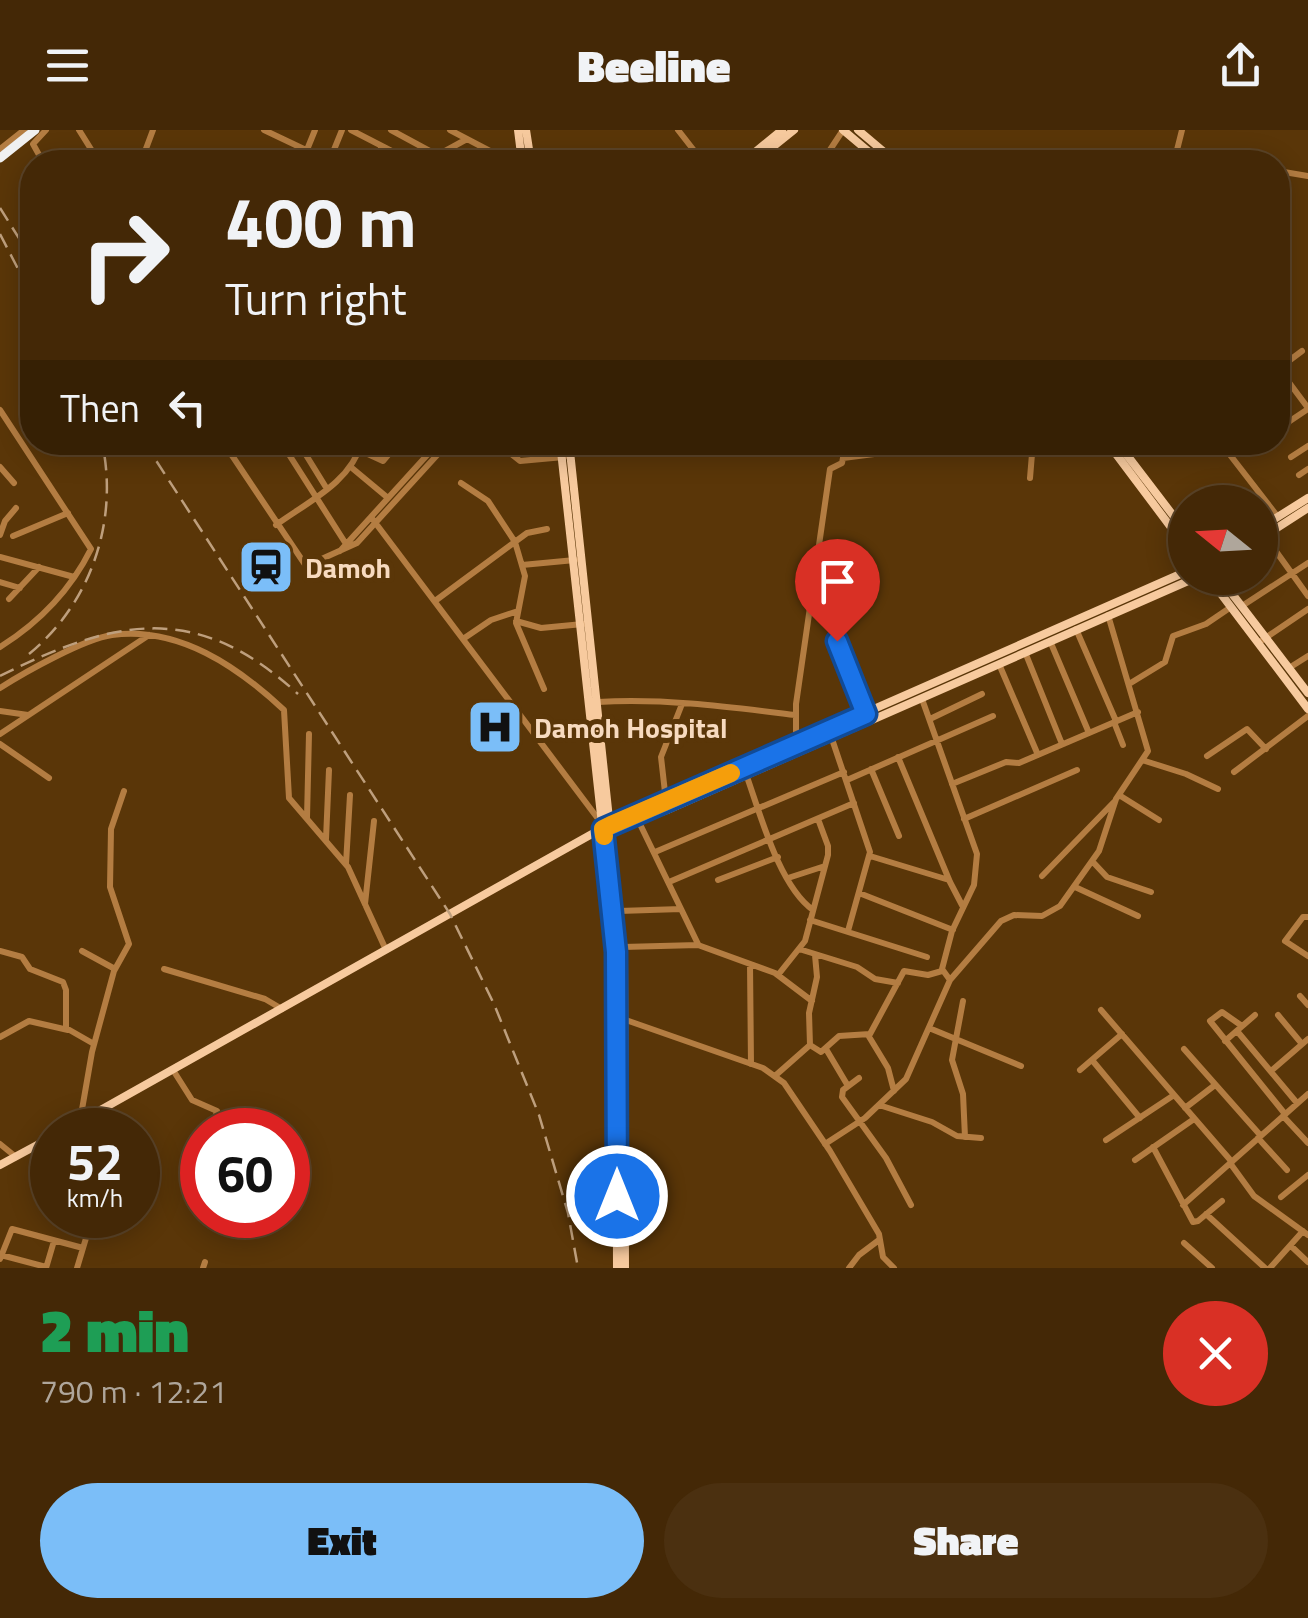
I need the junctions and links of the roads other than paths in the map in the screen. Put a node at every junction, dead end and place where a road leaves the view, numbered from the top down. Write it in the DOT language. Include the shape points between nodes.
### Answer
graph roads {
  1 [pos="24,130"];
  2 [pos="35,130"];
  3 [pos="46,130"];
  4 [pos="264,130"];
  5 [pos="314,130"];
  6 [pos="352,130"];
  7 [pos="391,130"];
  8 [pos="450,130"];
  9 [pos="678,130"];
  10 [pos="794,130"];
  11 [pos="843,130"];
  12 [pos="858,130"];
  13 [pos="782,134"];
  14 [pos="467,140"];
  15 [pos="382,146"];
  16 [pos="0,149"];
  17 [pos="36,150"];
  18 [pos="306,150"];
  19 [pos="380,150"];
  20 [pos="390,150"];
  21 [pos="427,150"];
  22 [pos="449,150"];
  23 [pos="488,150"];
  24 [pos="694,150"];
  25 [pos="759,150"];
  26 [pos="867,150"];
  27 [pos="882,150"];
  28 [pos="0,158"];
  29 [pos="1302,351"];
  30 [pos="1290,360"];
  31 [pos="1290,387"];
  32 [pos="0,410"];
  33 [pos="1307,410"];
  34 [pos="20,441"];
  35 [pos="1308,446"];
  36 [pos="29,455"];
  37 [pos="231,455"];
  38 [pos="289,455"];
  39 [pos="306,455"];
  40 [pos="358,455"];
  41 [pos="432,455"];
  42 [pos="435,455"];
  43 [pos="512,455"];
  44 [pos="844,455"];
  45 [pos="866,455"];
  46 [pos="1032,455"];
  47 [pos="1117,455"];
  48 [pos="1127,455"];
  49 [pos="1230,455"];
  50 [pos="566,457"];
  51 [pos="1292,457"];
  52 [pos="843,458"];
  53 [pos="427,462"];
  54 [pos="0,467"];
  55 [pos="352,468"];
  56 [pos="1308,469"];
  57 [pos="1299,475"];
  58 [pos="1030,478"];
  59 [pos="14,483"];
  60 [pos="461,483"];
  61 [pos="1253,485"];
  62 [pos="327,488"];
  63 [pos="316,496"];
  64 [pos="388,498"];
  65 [pos="1308,498"];
  66 [pos="16,508"];
  67 [pos="1308,508"];
  68 [pos="1168,509"];
  69 [pos="68,514"];
  70 [pos="1278,517"];
  71 [pos="373,520"];
  72 [pos="1168,523"];
  73 [pos="276,524"];
  74 [pos="1278,525"];
  75 [pos="547,530"];
  76 [pos="0,535"];
  77 [pos="13,536"];
  78 [pos="515,542"];
  79 [pos="346,544"];
  80 [pos="336,555"];
  81 [pos="1278,555"];
  82 [pos="0,556"];
  83 [pos="578,559"];
  84 [pos="1308,564"];
  85 [pos="522,565"];
  86 [pos="39,568"];
  87 [pos="844,569"];
  88 [pos="1292,573"];
  89 [pos="74,577"];
  90 [pos="1168,580"];
  91 [pos="0,582"];
  92 [pos="20,588"];
  93 [pos="1168,589"];
  94 [pos="1222,595"];
  95 [pos="1233,595"];
  96 [pos="1308,596"];
  97 [pos="9,599"];
  98 [pos="435,601"];
  99 [pos="1242,606"];
  100 [pos="1231,607"];
  101 [pos="1308,610"];
  102 [pos="518,611"];
  103 [pos="1108,615"];
  104 [pos="516,621"];
  105 [pos="585,623"];
  106 [pos="1076,629"];
  107 [pos="150,635"];
  108 [pos="464,639"];
  109 [pos="1262,640"];
  110 [pos="2,642"];
  111 [pos="1050,642"];
  112 [pos="1026,652"];
  113 [pos="1308,656"];
  114 [pos="1000,664"];
  115 [pos="1289,668"];
  116 [pos="1129,684"];
  117 [pos="0,688"];
  118 [pos="544,689"];
  119 [pos="1308,693"];
  120 [pos="982,694"];
  121 [pos="595,697"];
  122 [pos="922,699"];
  123 [pos="682,704"];
  124 [pos="0,712"];
  125 [pos="1138,712"];
  126 [pos="1308,712"];
  127 [pos="866,714"];
  128 [pos="28,715"];
  129 [pos="795,715"];
  130 [pos="992,716"];
  131 [pos="930,719"];
  132 [pos="1115,722"];
  133 [pos="1089,732"];
  134 [pos="0,734"];
  135 [pos="309,734"];
  136 [pos="831,736"];
  137 [pos="937,740"];
  138 [pos="0,744"];
  139 [pos="796,744"];
  140 [pos="1062,744"];
  141 [pos="1124,745"];
  142 [pos="1266,749"];
  143 [pos="1038,755"];
  144 [pos="1207,756"];
  145 [pos="898,757"];
  146 [pos="1144,761"];
  147 [pos="871,769"];
  148 [pos="329,770"];
  149 [pos="1076,770"];
  150 [pos="1234,772"];
  151 [pos="746,773"];
  152 [pos="845,776"];
  153 [pos="49,778"];
  154 [pos="952,784"];
  155 [pos="1218,789"];
  156 [pos="124,790"];
  157 [pos="350,796"];
  158 [pos="1118,797"];
  159 [pos="854,803"];
  160 [pos="666,806"];
  161 [pos="758,808"];
  162 [pos="637,818"];
  163 [pos="818,819"];
  164 [pos="964,819"];
  165 [pos="307,820"];
  166 [pos="1159,820"];
  167 [pos="374,821"];
  168 [pos="604,829"];
  169 [pos="899,836"];
  170 [pos="770,839"];
  171 [pos="326,841"];
  172 [pos="655,852"];
  173 [pos="870,856"];
  174 [pos="778,857"];
  175 [pos="1092,861"];
  176 [pos="346,865"];
  177 [pos="825,866"];
  178 [pos="1042,876"];
  179 [pos="788,878"];
  180 [pos="718,880"];
  181 [pos="949,880"];
  182 [pos="669,882"];
  183 [pos="1074,887"];
  184 [pos="1151,892"];
  185 [pos="860,894"];
  186 [pos="365,904"];
  187 [pos="964,908"];
  188 [pos="681,909"];
  189 [pos="812,910"];
  190 [pos="619,911"];
  191 [pos="1138,916"];
  192 [pos="1308,917"];
  193 [pos="810,920"];
  194 [pos="848,930"];
  195 [pos="953,930"];
  196 [pos="698,945"];
  197 [pos="623,947"];
  198 [pos="800,948"];
  199 [pos="386,950"];
  200 [pos="0,951"];
  201 [pos="82,951"];
  202 [pos="816,955"];
  203 [pos="1308,956"];
  204 [pos="927,957"];
  205 [pos="750,964"];
  206 [pos="114,969"];
  207 [pos="164,969"];
  208 [pos="942,971"];
  209 [pos="778,975"];
  210 [pos="950,980"];
  211 [pos="898,983"];
  212 [pos="1300,996"];
  213 [pos="812,1001"];
  214 [pos="963,1001"];
  215 [pos="1308,1005"];
  216 [pos="282,1009"];
  217 [pos="1101,1010"];
  218 [pos="1255,1015"];
  219 [pos="1278,1015"];
  220 [pos="620,1018"];
  221 [pos="928,1028"];
  222 [pos="1240,1028"];
  223 [pos="68,1030"];
  224 [pos="1122,1034"];
  225 [pos="868,1035"];
  226 [pos="0,1037"];
  227 [pos="955,1039"];
  228 [pos="1225,1042"];
  229 [pos="1305,1042"];
  230 [pos="94,1044"];
  231 [pos="810,1045"];
  232 [pos="826,1048"];
  233 [pos="1184,1050"];
  234 [pos="1092,1060"];
  235 [pos="751,1064"];
  236 [pos="1021,1066"];
  237 [pos="173,1070"];
  238 [pos="1080,1070"];
  239 [pos="1271,1072"];
  240 [pos="776,1075"];
  241 [pos="858,1078"];
  242 [pos="1215,1085"];
  243 [pos="848,1086"];
  244 [pos="894,1091"];
  245 [pos="1308,1094"];
  246 [pos="1174,1095"];
  247 [pos="1298,1103"];
  248 [pos="879,1105"];
  249 [pos="83,1108"];
  250 [pos="105,1108"];
  251 [pos="210,1108"];
  252 [pos="1186,1108"];
  253 [pos="1284,1115"];
  254 [pos="1140,1118"];
  255 [pos="1194,1119"];
  256 [pos="859,1122"];
  257 [pos="965,1137"];
  258 [pos="1259,1137"];
  259 [pos="981,1138"];
  260 [pos="1106,1140"];
  261 [pos="1308,1143"];
  262 [pos="0,1144"];
  263 [pos="825,1144"];
  264 [pos="1153,1147"];
  265 [pos="30,1149"];
  266 [pos="16,1157"];
  267 [pos="1135,1160"];
  268 [pos="1231,1163"];
  269 [pos="0,1164"];
  270 [pos="1286,1170"];
  271 [pos="1308,1175"];
  272 [pos="1281,1197"];
  273 [pos="1222,1200"];
  274 [pos="911,1205"];
  275 [pos="1183,1205"];
  276 [pos="1206,1214"];
  277 [pos="1306,1233"];
  278 [pos="86,1238"];
  279 [pos="54,1240"];
  280 [pos="879,1240"];
  281 [pos="1184,1244"];
  282 [pos="1290,1245"];
  283 [pos="83,1248"];
  284 [pos="0,1257"];
  285 [pos="1308,1262"];
  286 [pos="46,1268"];
  287 [pos="77,1268"];
  288 [pos="617,1268"];
  289 [pos="625,1268"];
  290 [pos="849,1268"];
  291 [pos="894,1268"];
  292 [pos="1212,1268"];
  293 [pos="1268,1268"];
  1 -- 16 [label="street"];
  2 -- 28 [label="highway"];
  3 -- 17 [label="street" via="33,144"];
  4 -- 18 [label="street"];
  5 -- 18 [label="street"];
  6 -- 15 [label="street"];
  7 -- 21 [label="street"];
  8 -- 14 [label="street"];
  9 -- 24 [label="street"];
  10 -- 13 [label="main road"];
  11 -- 26 [label="main road"];
  12 -- 27 [label="main road"];
  13 -- 25 [label="main road"];
  14 -- 22 [label="street"];
  14 -- 23 [label="street"];
  15 -- 19 [label="street"];
  15 -- 20 [label="street"];
  29 -- 30 [label="street"];
  31 -- 33 [label="street"];
  32 -- 34 [label="street"];
  35 -- 51 [label="street"];
  36 -- 69 [label="street"];
  37 -- 73 [label="street"];
  38 -- 63 [label="street"];
  39 -- 62 [label="street"];
  40 -- 55 [label="street"];
  41 -- 53 [label="street"];
  42 -- 53 [label="street"];
  43 -- 50 [label="street" via="520,461"];
  44 -- 52 [label="street"];
  45 -- 52 [label="street"];
  46 -- 58 [label="street"];
  47 -- 72 [label="main road"];
  48 -- 68 [label="main road"];
  49 -- 61 [label="street"];
  50 -- 83 [label="main road"];
  52 -- 129 [label="street" via="830,469"];
  53 -- 64 [label="street"];
  53 -- 71 [label="street"];
  54 -- 59 [label="street"];
  55 -- 62 [label="street"];
  55 -- 64 [label="street"];
  56 -- 57 [label="street"];
  60 -- 78 [label="street" via="488,501"];
  62 -- 63 [label="street"];
  63 -- 73 [label="street"];
  63 -- 79 [label="street"];
  64 -- 71 [label="street"];
  65 -- 70 [label="main road"];
  66 -- 76 [label="street"];
  67 -- 74 [label="main road"];
  69 -- 77 [label="street"];
  69 -- 89 [label="street" via="92,549"];
  71 -- 79 [label="street"];
  71 -- 80 [label="street" via="357,544"];
  71 -- 98 [label="street"];
  73 -- 80 [label="street" via="303,566"];
  75 -- 78 [label="street"];
  78 -- 85 [label="street"];
  78 -- 98 [label="street"];
  79 -- 80 [label="street"];
  81 -- 88 [label="street"];
  82 -- 86 [label="street"];
  83 -- 85 [label="street"];
  83 -- 105 [label="main road"];
  84 -- 88 [label="street"];
  85 -- 102 [label="street"];
  86 -- 89 [label="street"];
  86 -- 92 [label="street"];
  87 -- 127 [label="street" via="837,641"];
  88 -- 96 [label="street"];
  88 -- 99 [label="street"];
  89 -- 110 [label="street" via="42,617"];
  90 -- 127 [label="main road"];
  91 -- 92 [label="street"];
  92 -- 97 [label="street"];
  93 -- 103 [label="main road"];
  94 -- 100 [label="main road"];
  95 -- 99 [label="main road"];
  98 -- 108 [label="street"];
  99 -- 109 [label="main road"];
  100 -- 109 [label="main road"];
  100 -- 116 [label="street" via="1173,636 1165,662"];
  101 -- 109 [label="street"];
  102 -- 104 [label="street"];
  102 -- 108 [label="street"];
  103 -- 106 [label="main road"];
  103 -- 116 [label="street"];
  104 -- 105 [label="street" via="541,628"];
  104 -- 118 [label="street"];
  105 -- 121 [label="main road"];
  106 -- 111 [label="main road"];
  106 -- 132 [label="street"];
  107 -- 117 [label="street" via="96,639"];
  107 -- 128 [label="street"];
  107 -- 165 [label="street" via="241,671 284,710 288,794"];
  108 -- 168 [label="street"];
  109 -- 115 [label="main road"];
  109 -- 126 [label="main road"];
  111 -- 112 [label="main road"];
  111 -- 133 [label="street"];
  112 -- 114 [label="main road"];
  112 -- 140 [label="street"];
  113 -- 115 [label="street"];
  114 -- 122 [label="main road"];
  114 -- 143 [label="street"];
  115 -- 119 [label="main road"];
  116 -- 125 [label="street"];
  120 -- 131 [label="street"];
  121 -- 123 [label="street"];
  121 -- 168 [label="main road"];
  122 -- 131 [label="street"];
  122 -- 136 [label="main road"];
  123 -- 129 [label="street"];
  123 -- 160 [label="street" via="661,757"];
  124 -- 128 [label="street"];
  125 -- 132 [label="street"];
  125 -- 146 [label="street" via="1148,746"];
  126 -- 142 [label="street"];
  127 -- 139 [label="main road"];
  128 -- 134 [label="street"];
  129 -- 139 [label="street"];
  130 -- 137 [label="street"];
  131 -- 137 [label="street"];
  132 -- 133 [label="street"];
  132 -- 141 [label="street"];
  133 -- 140 [label="street"];
  135 -- 165 [label="street"];
  136 -- 151 [label="main road"];
  136 -- 152 [label="street"];
  137 -- 145 [label="street"];
  137 -- 154 [label="street"];
  138 -- 153 [label="street"];
  139 -- 160 [label="main road"];
  140 -- 143 [label="street"];
  142 -- 144 [label="street" via="1247,730"];
  142 -- 150 [label="street"];
  143 -- 154 [label="street"];
  145 -- 147 [label="street"];
  145 -- 181 [label="street"];
  146 -- 155 [label="street"];
  146 -- 158 [label="street"];
  147 -- 152 [label="street"];
  147 -- 169 [label="street"];
  148 -- 171 [label="street"];
  149 -- 164 [label="street"];
  151 -- 160 [label="main road"];
  151 -- 161 [label="street"];
  152 -- 159 [label="street"];
  152 -- 161 [label="street"];
  154 -- 164 [label="street"];
  156 -- 206 [label="street" via="110,837 110,887 129,944"];
  157 -- 176 [label="street"];
  158 -- 166 [label="street"];
  158 -- 175 [label="street"];
  158 -- 178 [label="street"];
  159 -- 163 [label="street"];
  159 -- 173 [label="street"];
  160 -- 162 [label="main road"];
  161 -- 170 [label="street"];
  161 -- 172 [label="street"];
  162 -- 168 [label="main road"];
  162 -- 172 [label="street"];
  163 -- 170 [label="street"];
  163 -- 177 [label="street" via="828,846"];
  164 -- 187 [label="street" via="977,858"];
  165 -- 171 [label="street"];
  167 -- 186 [label="street"];
  168 -- 190 [label="main road"];
  168 -- 199 [label="main road"];
  168 -- 220 [label="main road"];
  170 -- 174 [label="street"];
  170 -- 182 [label="street"];
  171 -- 176 [label="street"];
  172 -- 182 [label="street"];
  173 -- 181 [label="street"];
  173 -- 185 [label="street"];
  174 -- 179 [label="street"];
  174 -- 180 [label="street"];
  175 -- 183 [label="street"];
  175 -- 184 [label="street" via="1108,877"];
  176 -- 186 [label="street"];
  177 -- 179 [label="street"];
  177 -- 189 [label="street"];
  179 -- 189 [label="street"];
  181 -- 187 [label="street"];
  182 -- 188 [label="street"];
  183 -- 191 [label="street"];
  183 -- 210 [label="street" via="1052,912 1005,918"];
  185 -- 194 [label="street"];
  185 -- 195 [label="street"];
  186 -- 199 [label="street"];
  187 -- 195 [label="street"];
  188 -- 190 [label="street"];
  188 -- 196 [label="street"];
  189 -- 193 [label="street"];
  190 -- 197 [label="main road"];
  192 -- 203 [label="street" via="1284,941"];
  193 -- 194 [label="street"];
  193 -- 198 [label="street"];
  194 -- 204 [label="street"];
  195 -- 208 [label="street"];
  196 -- 197 [label="street"];
  196 -- 205 [label="street"];
  197 -- 220 [label="main road"];
  198 -- 202 [label="street"];
  198 -- 209 [label="street"];
  199 -- 216 [label="main road"];
  200 -- 223 [label="street" via="63,982"];
  201 -- 206 [label="street"];
  202 -- 211 [label="street"];
  202 -- 213 [label="street"];
  205 -- 209 [label="street"];
  205 -- 235 [label="street"];
  206 -- 230 [label="street"];
  207 -- 216 [label="street"];
  208 -- 210 [label="street"];
  208 -- 211 [label="street" via="928,976 906,970"];
  209 -- 213 [label="street"];
  210 -- 221 [label="street"];
  211 -- 225 [label="street"];
  212 -- 215 [label="street"];
  213 -- 231 [label="street"];
  214 -- 227 [label="street"];
  216 -- 237 [label="main road"];
  217 -- 224 [label="street"];
  218 -- 222 [label="street"];
  219 -- 229 [label="street"];
  220 -- 235 [label="street"];
  220 -- 288 [label="main road"];
  220 -- 289 [label="main road"];
  221 -- 227 [label="street"];
  221 -- 244 [label="street"];
  222 -- 228 [label="street"];
  222 -- 228 [label="street" via="1217,1013 1211,1023"];
  222 -- 239 [label="street"];
  223 -- 226 [label="street" via="29,1021"];
  223 -- 230 [label="street"];
  224 -- 234 [label="street"];
  224 -- 246 [label="street"];
  225 -- 232 [label="street" via="839,1036"];
  225 -- 244 [label="street"];
  227 -- 236 [label="street"];
  227 -- 257 [label="street" via="952,1063 963,1094"];
  228 -- 253 [label="street"];
  229 -- 239 [label="street"];
  230 -- 249 [label="street"];
  231 -- 232 [label="street" via="819,1052"];
  231 -- 240 [label="street"];
  232 -- 243 [label="street"];
  233 -- 242 [label="street"];
  234 -- 238 [label="street"];
  234 -- 254 [label="street"];
  235 -- 240 [label="street"];
  237 -- 250 [label="main road"];
  237 -- 251 [label="street" via="192,1100"];
  239 -- 247 [label="street"];
  240 -- 263 [label="street"];
  241 -- 243 [label="street"];
  242 -- 252 [label="street"];
  242 -- 258 [label="street"];
  243 -- 256 [label="street" via="842,1097"];
  244 -- 248 [label="street"];
  245 -- 247 [label="street"];
  246 -- 252 [label="street"];
  246 -- 254 [label="street"];
  247 -- 253 [label="street"];
  248 -- 256 [label="street"];
  248 -- 257 [label="street"];
  252 -- 255 [label="street"];
  253 -- 258 [label="street"];
  253 -- 261 [label="street"];
  254 -- 260 [label="street"];
  255 -- 264 [label="street"];
  255 -- 268 [label="street"];
  256 -- 263 [label="street"];
  256 -- 274 [label="street"];
  257 -- 259 [label="street"];
  258 -- 268 [label="street"];
  258 -- 270 [label="street"];
  262 -- 266 [label="street"];
  263 -- 280 [label="street"];
  264 -- 267 [label="street"];
  264 -- 275 [label="street"];
  265 -- 266 [label="main road"];
  266 -- 269 [label="main road"];
  268 -- 275 [label="street"];
  268 -- 277 [label="street" via="1254,1196"];
  271 -- 272 [label="street"];
  273 -- 276 [label="street"];
  275 -- 276 [label="street" via="1193,1222"];
  276 -- 293 [label="street"];
  277 -- 282 [label="street"];
  278 -- 283 [label="street"];
  279 -- 283 [label="street"];
  279 -- 284 [label="street" via="12,1229"];
  279 -- 286 [label="street"];
  280 -- 290 [label="street"];
  280 -- 291 [label="street"];
  281 -- 292 [label="street"];
  282 -- 285 [label="street"];
  282 -- 293 [label="street"];
  283 -- 287 [label="street"];
  284 -- 286 [label="street"];
}
